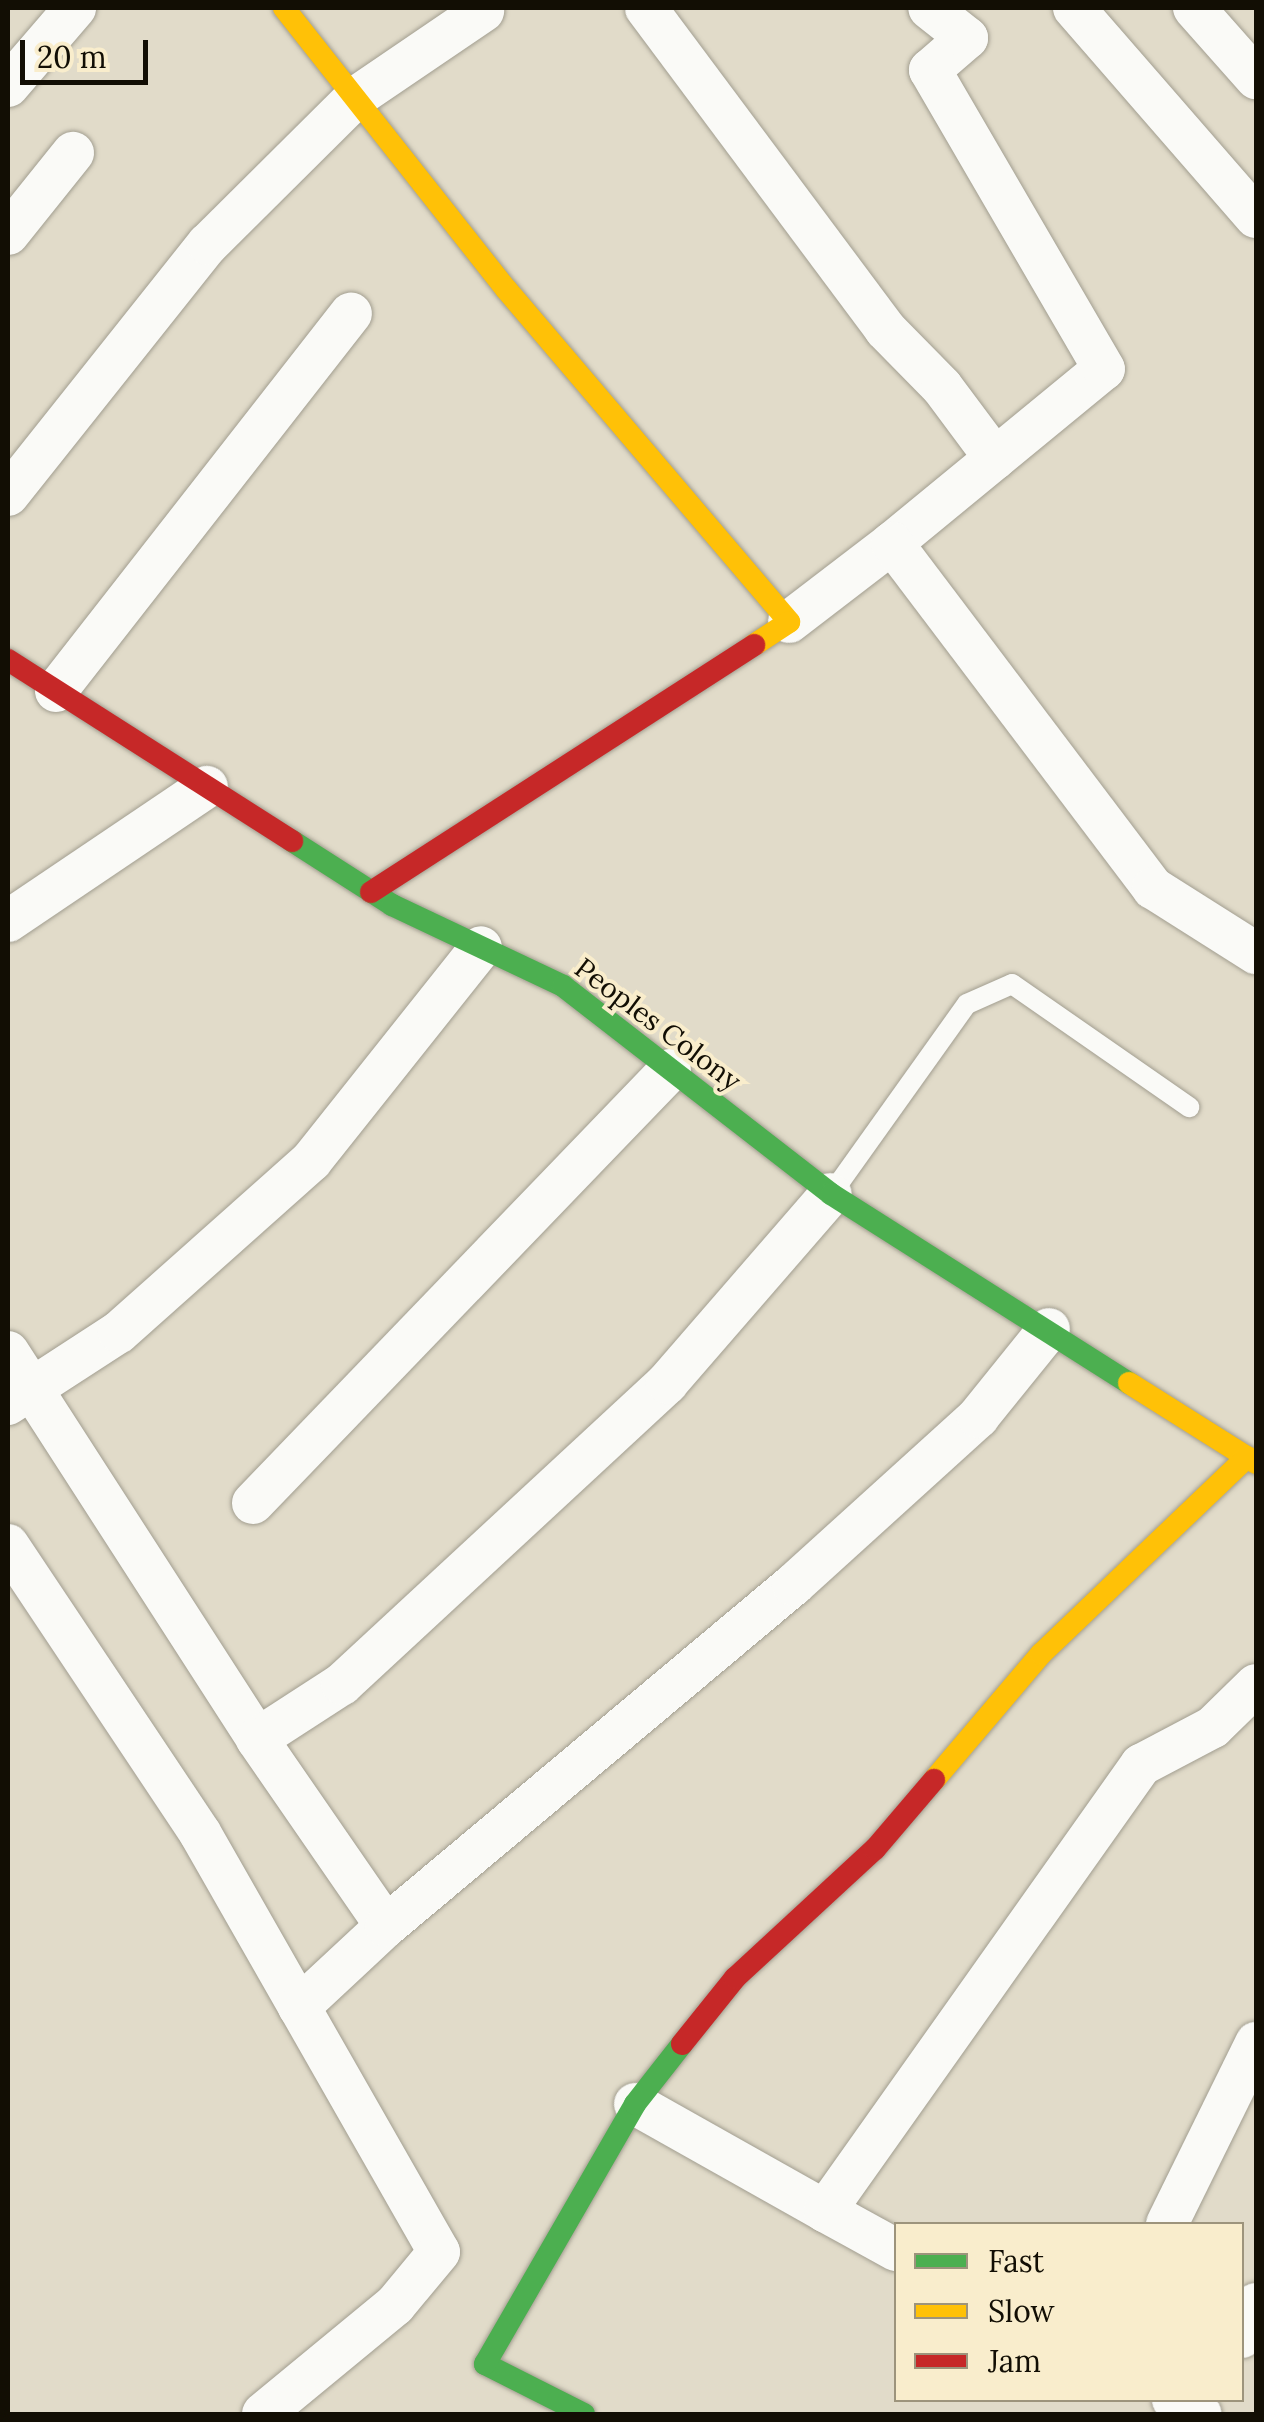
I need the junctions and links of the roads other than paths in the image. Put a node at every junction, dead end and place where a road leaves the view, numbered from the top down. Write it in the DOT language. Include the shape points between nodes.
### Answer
graph roads {
  1 [pos="75,8"];
  2 [pos="284,8"];
  3 [pos="646,8"];
  4 [pos="1074,8"];
  5 [pos="1194,8"];
  6 [pos="484,11"];
  7 [pos="939,11"];
  8 [pos="1256,78"];
  9 [pos="8,86"];
  10 [pos="355,98"];
  11 [pos="73,153"];
  12 [pos="1256,217"];
  13 [pos="8,234"];
  14 [pos="351,314"];
  15 [pos="995,458"];
  16 [pos="8,494"];
  17 [pos="892,543"];
  18 [pos="789,622"];
  19 [pos="10,665"];
  20 [pos="56,691"];
  21 [pos="207,788"];
  22 [pos="371,892"];
  23 [pos="8,921"];
  24 [pos="481,947"];
  25 [pos="1256,953"];
  26 [pos="670,1070"];
  27 [pos="1189,1106"];
  28 [pos="831,1194"];
  29 [pos="1049,1329"];
  30 [pos="8,1352"];
  31 [pos="21,1395"];
  32 [pos="1252,1460"];
  33 [pos="252,1503"];
  34 [pos="8,1545"];
  35 [pos="1256,1686"];
  36 [pos="257,1740"];
  37 [pos="386,1926"];
  38 [pos="300,2007"];
  39 [pos="1256,2043"];
  40 [pos="634,2104"];
  41 [pos="825,2211"];
  42 [pos="1168,2222"];
  43 [pos="894,2249"];
  44 [pos="1256,2304"];
  45 [pos="1244,2331"];
  46 [pos="1178,2402"];
  47 [pos="264,2414"];
  48 [pos="584,2414"];
  49 [pos="1203,2414"];
  1 -- 9 [label="street"];
  2 -- 10 [label="street"];
  3 -- 15 [label="street" via="885,329 942,387"];
  4 -- 12 [label="street"];
  5 -- 8 [label="street"];
  6 -- 10 [label="street"];
  7 -- 15 [label="street" via="967,38 930,70 1104,369"];
  10 -- 16 [label="street" via="208,244"];
  10 -- 18 [label="street" via="506,290"];
  11 -- 13 [label="street"];
  14 -- 20 [label="street"];
  15 -- 17 [label="street"];
  17 -- 18 [label="street"];
  17 -- 25 [label="street" via="1153,888"];
  18 -- 22 [label="street"];
  19 -- 20 [label="street, Peoples Colony"];
  20 -- 21 [label="street, Peoples Colony"];
  21 -- 22 [label="street, Peoples Colony"];
  21 -- 23 [label="street"];
  22 -- 24 [label="street, Peoples Colony"];
  24 -- 26 [label="street, Peoples Colony" via="564,986"];
  24 -- 31 [label="street" via="311,1161 119,1332"];
  26 -- 28 [label="street, Peoples Colony"];
  26 -- 33 [label="street"];
  27 -- 28 [label="lane" via="1012,984 967,1004"];
  28 -- 29 [label="street, Peoples Colony"];
  28 -- 36 [label="street" via="667,1383 342,1684"];
  29 -- 32 [label="street, Peoples Colony"];
  29 -- 37 [label="street" via="978,1417 793,1585"];
  30 -- 31 [label="street"];
  31 -- 36 [label="street"];
  32 -- 40 [label="street" via="1042,1654 876,1849 735,1978"];
  34 -- 38 [label="street" via="200,1833"];
  35 -- 41 [label="street" via="1213,1727 1140,1765"];
  36 -- 37 [label="street"];
  37 -- 38 [label="street"];
  38 -- 47 [label="street" via="440,2252 395,2304"];
  39 -- 42 [label="street"];
  40 -- 41 [label="street"];
  40 -- 48 [label="street" via="485,2364"];
  41 -- 43 [label="street"];
  44 -- 45 [label="street"];
  46 -- 49 [label="street"];
}
